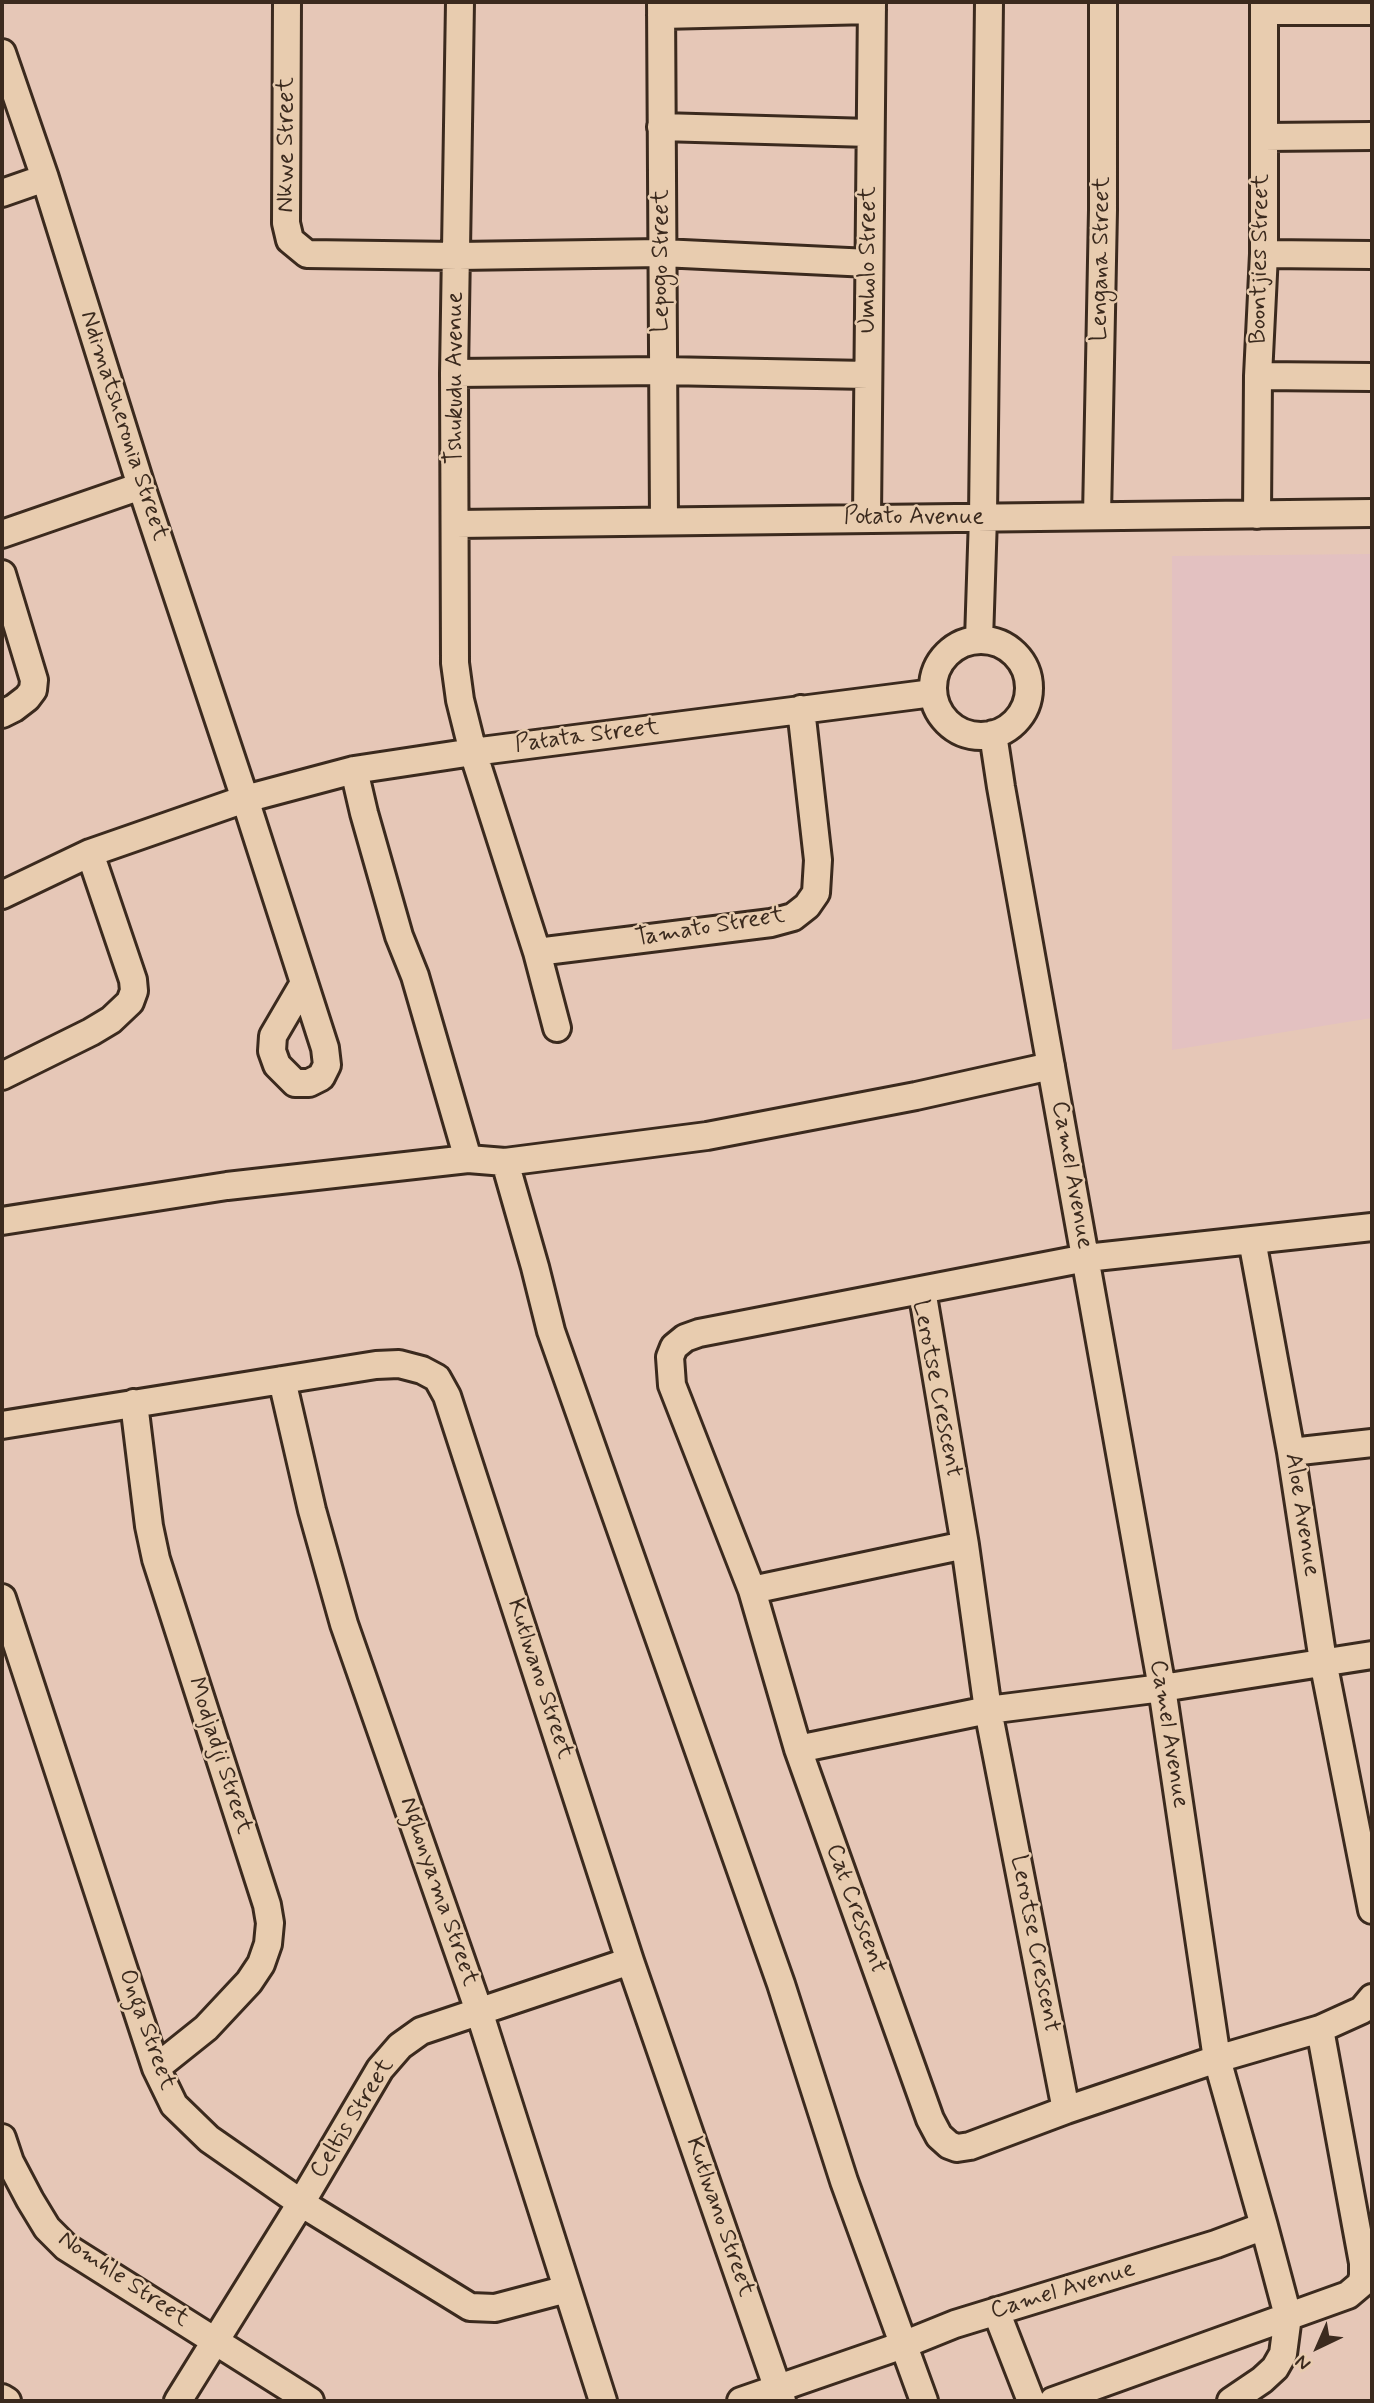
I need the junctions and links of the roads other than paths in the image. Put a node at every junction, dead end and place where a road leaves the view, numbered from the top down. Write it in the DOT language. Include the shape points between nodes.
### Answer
graph roads {
  1 [pos="287,2"];
  2 [pos="460,2"];
  3 [pos="989,2"];
  4 [pos="1102,2"];
  5 [pos="872,6"];
  6 [pos="1264,7"];
  7 [pos="661,8"];
  8 [pos="1372,11"];
  9 [pos="2,53"];
  10 [pos="661,127"];
  11 [pos="870,133"];
  12 [pos="1264,136"];
  13 [pos="1372,136"];
  14 [pos="45,178"];
  15 [pos="2,193"];
  16 [pos="662,253"];
  17 [pos="1264,254"];
  18 [pos="1372,255"];
  19 [pos="458,256"];
  20 [pos="869,263"];
  21 [pos="663,372"];
  22 [pos="454,373"];
  23 [pos="868,375"];
  24 [pos="1258,376"];
  25 [pos="1372,377"];
  26 [pos="141,486"];
  27 [pos="1372,513"];
  28 [pos="1256,515"];
  29 [pos="1097,516"];
  30 [pos="867,517"];
  31 [pos="983,517"];
  32 [pos="664,520"];
  33 [pos="456,524"];
  34 [pos="2,534"];
  35 [pos="2,574"];
  36 [pos="979,640"];
  37 [pos="933,693"];
  38 [pos="801,709"];
  39 [pos="2,714"];
  40 [pos="993,734"];
  41 [pos="473,752"];
  42 [pos="354,770"];
  43 [pos="245,799"];
  44 [pos="90,853"];
  45 [pos="2,895"];
  46 [pos="537,952"];
  47 [pos="304,983"];
  48 [pos="557,1028"];
  49 [pos="1051,1066"];
  50 [pos="2,1076"];
  51 [pos="468,1159"];
  52 [pos="505,1163"];
  53 [pos="2,1221"];
  54 [pos="1372,1227"];
  55 [pos="1252,1240"];
  56 [pos="1086,1258"];
  57 [pos="922,1290"];
  58 [pos="282,1380"];
  59 [pos="134,1403"];
  60 [pos="2,1425"];
  61 [pos="1372,1443"];
  62 [pos="1292,1452"];
  63 [pos="965,1545"];
  64 [pos="752,1590"];
  65 [pos="2,1598"];
  66 [pos="1372,1655"];
  67 [pos="1323,1661"];
  68 [pos="1162,1688"];
  69 [pos="988,1710"];
  70 [pos="798,1749"];
  71 [pos="1372,1910"];
  72 [pos="630,1961"];
  73 [pos="1372,1998"];
  74 [pos="479,2011"];
  75 [pos="1320,2029"];
  76 [pos="1217,2059"];
  77 [pos="156,2068"];
  78 [pos="1066,2110"];
  79 [pos="2,2138"];
  80 [pos="301,2203"];
  81 [pos="1264,2226"];
  82 [pos="567,2289"];
  83 [pos="996,2311"];
  84 [pos="1288,2316"];
  85 [pos="213,2341"];
  86 [pos="904,2345"];
  87 [pos="780,2395"];
  88 [pos="2,2398"];
  89 [pos="7,2401"];
  90 [pos="177,2401"];
  91 [pos="310,2401"];
  92 [pos="603,2401"];
  93 [pos="741,2401"];
  94 [pos="924,2401"];
  95 [pos="1031,2401"];
  96 [pos="1052,2401"];
  97 [pos="1231,2401"];
  1 -- 19 [label="street, Nkwe Street" via="289,240 315,255"];
  2 -- 19 [label="street, Tshukudu Avenue"];
  3 -- 31 [label="street"];
  4 -- 29 [label="street, Lengana Street"];
  5 -- 7 [label="street"];
  5 -- 11 [label="street, Umholo Street"];
  6 -- 8 [label="street"];
  6 -- 12 [label="street, Boontjies Street"];
  7 -- 10 [label="street, Lepogo Street"];
  9 -- 14 [label="street, Ndimatsheronia Street"];
  10 -- 11 [label="street"];
  10 -- 16 [label="street, Lepogo Street"];
  11 -- 20 [label="street, Umholo Street"];
  12 -- 13 [label="street"];
  12 -- 17 [label="street, Boontjies Street"];
  14 -- 15 [label="street"];
  14 -- 26 [label="street, Ndimatsheronia Street"];
  16 -- 19 [label="street"];
  16 -- 20 [label="street"];
  16 -- 21 [label="street, Lepogo Street"];
  17 -- 18 [label="street"];
  17 -- 24 [label="street, Boontjies Street"];
  19 -- 22 [label="street, Tshukudu Avenue"];
  20 -- 23 [label="street, Umholo Street"];
  21 -- 22 [label="street"];
  21 -- 23 [label="street"];
  21 -- 32 [label="street, Lepogo Street"];
  22 -- 33 [label="street, Tshukudu Avenue"];
  23 -- 30 [label="street, Umholo Street"];
  24 -- 25 [label="street"];
  24 -- 28 [label="street, Boontjies Street"];
  26 -- 34 [label="street"];
  26 -- 43 [label="street, Ndimatsheronia Street"];
  27 -- 28 [label="street, Potato Avenue"];
  28 -- 29 [label="street, Potato Avenue"];
  29 -- 31 [label="street, Potato Avenue"];
  30 -- 31 [label="street, Potato Avenue"];
  30 -- 32 [label="street, Potato Avenue"];
  31 -- 36 [label="street"];
  32 -- 33 [label="street, Potato Avenue"];
  33 -- 41 [label="street, Tshukudu Avenue" via="455,663"];
  35 -- 39 [label="street" via="34,680 27,698"];
  36 -- 37 [label="street" via="949,651 939,663"];
  36 -- 40 [label="street" via="1009,649 1027,676 1025,707 1016,720"];
  37 -- 38 [label="street, Patata Street"];
  37 -- 40 [label="street" via="946,721 959,730"];
  38 -- 41 [label="street, Patata Street"];
  38 -- 46 [label="street, Tamato Street" via="818,860 816,893 807,906 793,917 747,927"];
  40 -- 49 [label="street, Camel Avenue"];
  41 -- 42 [label="street, Patata Street"];
  41 -- 46 [label="street"];
  42 -- 43 [label="street, Patata Street"];
  42 -- 51 [label="street" via="399,936"];
  43 -- 44 [label="street, Patata Street"];
  43 -- 47 [label="street, Ndimatsheronia Street"];
  44 -- 45 [label="street, Patata Street"];
  44 -- 50 [label="street" via="133,980 130,1002 91,1032"];
  46 -- 48 [label="street"];
  49 -- 52 [label="street" via="707,1136"];
  49 -- 56 [label="street, Camel Avenue"];
  51 -- 52 [label="street"];
  51 -- 53 [label="street" via="226,1186"];
  52 -- 86 [label="street" via="551,1331"];
  54 -- 55 [label="street"];
  55 -- 56 [label="street"];
  55 -- 62 [label="street, Aloe Avenue"];
  56 -- 57 [label="street"];
  56 -- 68 [label="street, Camel Avenue"];
  57 -- 63 [label="street, Lerotse Crescent"];
  57 -- 64 [label="street, Lerotse Crescent" via="699,1333 674,1348 670,1368 676,1398"];
  58 -- 59 [label="street, Kutlwano Street"];
  58 -- 72 [label="street, Kutlwano Street" via="399,1364 437,1378 447,1396"];
  58 -- 74 [label="street, Nghonyama Street" via="344,1624"];
  59 -- 60 [label="street, Kutlwano Street"];
  59 -- 77 [label="street, Modjadji Street" via="156,1559 270,1923 261,1964 248,1982 206,2028"];
  61 -- 62 [label="street"];
  62 -- 67 [label="street, Aloe Avenue"];
  63 -- 64 [label="street"];
  63 -- 69 [label="street, Lerotse Crescent"];
  64 -- 70 [label="street, Lerotse Crescent"];
  65 -- 77 [label="street, Onga Street"];
  66 -- 67 [label="street"];
  67 -- 68 [label="street"];
  67 -- 71 [label="street, Aloe Avenue"];
  68 -- 69 [label="street"];
  68 -- 76 [label="street, Camel Avenue"];
  69 -- 70 [label="street"];
  69 -- 78 [label="street, Lerotse Crescent"];
  70 -- 78 [label="street, Cat Crescent" via="939,2136 948,2145 970,2147"];
  72 -- 74 [label="street, Celtis Street"];
  72 -- 87 [label="street, Kutlwano Street"];
  73 -- 75 [label="street" via="1362,2010"];
  74 -- 80 [label="street, Celtis Street" via="421,2031 400,2046 380,2069"];
  74 -- 82 [label="street, Nghonyama Street"];
  75 -- 76 [label="street"];
  75 -- 84 [label="street" via="1363,2276 1348,2295"];
  76 -- 78 [label="street, Cat Crescent"];
  76 -- 81 [label="street, Camel Avenue"];
  77 -- 80 [label="street, Onga Street" via="174,2105 192,2124"];
  79 -- 85 [label="street, Nomhle Street" via="30,2200 65,2247"];
  80 -- 82 [label="street, Onga Street" via="470,2307 495,2308"];
  80 -- 85 [label="street, Celtis Street"];
  81 -- 83 [label="street, Camel Avenue" via="1216,2245"];
  81 -- 84 [label="street"];
  82 -- 92 [label="street, Nghonyama Street"];
  83 -- 86 [label="street, Camel Avenue"];
  83 -- 95 [label="street"];
  84 -- 96 [label="street"];
  84 -- 97 [label="street" via="1283,2354 1275,2368"];
  85 -- 90 [label="street, Celtis Street"];
  85 -- 91 [label="street, Nomhle Street"];
  86 -- 87 [label="street, Camel Avenue"];
  86 -- 94 [label="street"];
  87 -- 93 [label="street, Camel Avenue"];
  88 -- 89 [label="street"];
}
